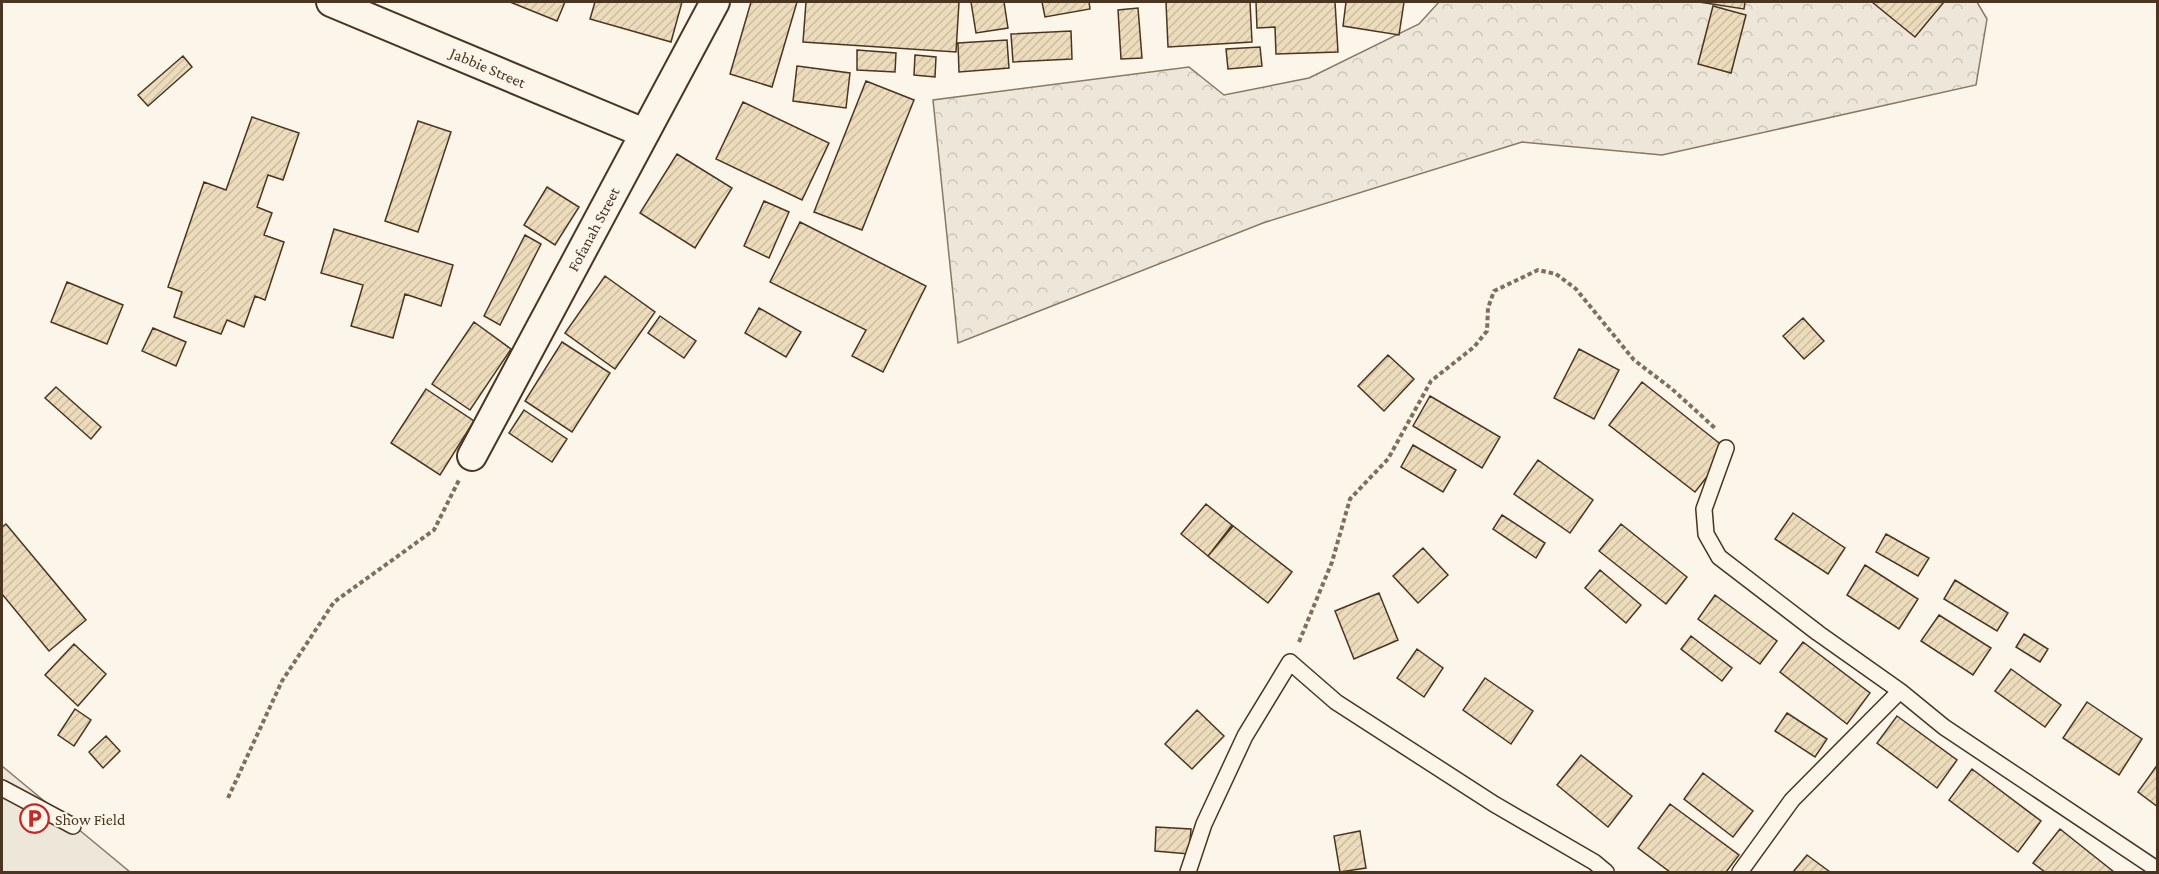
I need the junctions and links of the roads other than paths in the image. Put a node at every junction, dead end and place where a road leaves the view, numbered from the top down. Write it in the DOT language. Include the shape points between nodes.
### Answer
graph roads {
  1 [pos="331,2"];
  2 [pos="715,2"];
  3 [pos="644,133"];
  4 [pos="1726,448"];
  5 [pos="472,456"];
  6 [pos="1900,691"];
  7 [pos="2,788"];
  8 [pos="73,826"];
  9 [pos="2157,870"];
  10 [pos="1188,873"];
  11 [pos="1606,873"];
  12 [pos="1740,873"];
  1 -- 3 [label="street, Jabbie Street"];
  2 -- 3 [label="street, Fofanah Street"];
  3 -- 5 [label="street, Fofanah Street"];
  4 -- 6 [label="lane" via="1704,509 1706,534 1719,557"];
  6 -- 9 [label="lane" via="1944,727"];
  6 -- 12 [label="lane" via="1792,800"];
  7 -- 8 [label="lane"];
  10 -- 11 [label="lane" via="1204,824 1245,736 1290,662 1336,702"];
}
